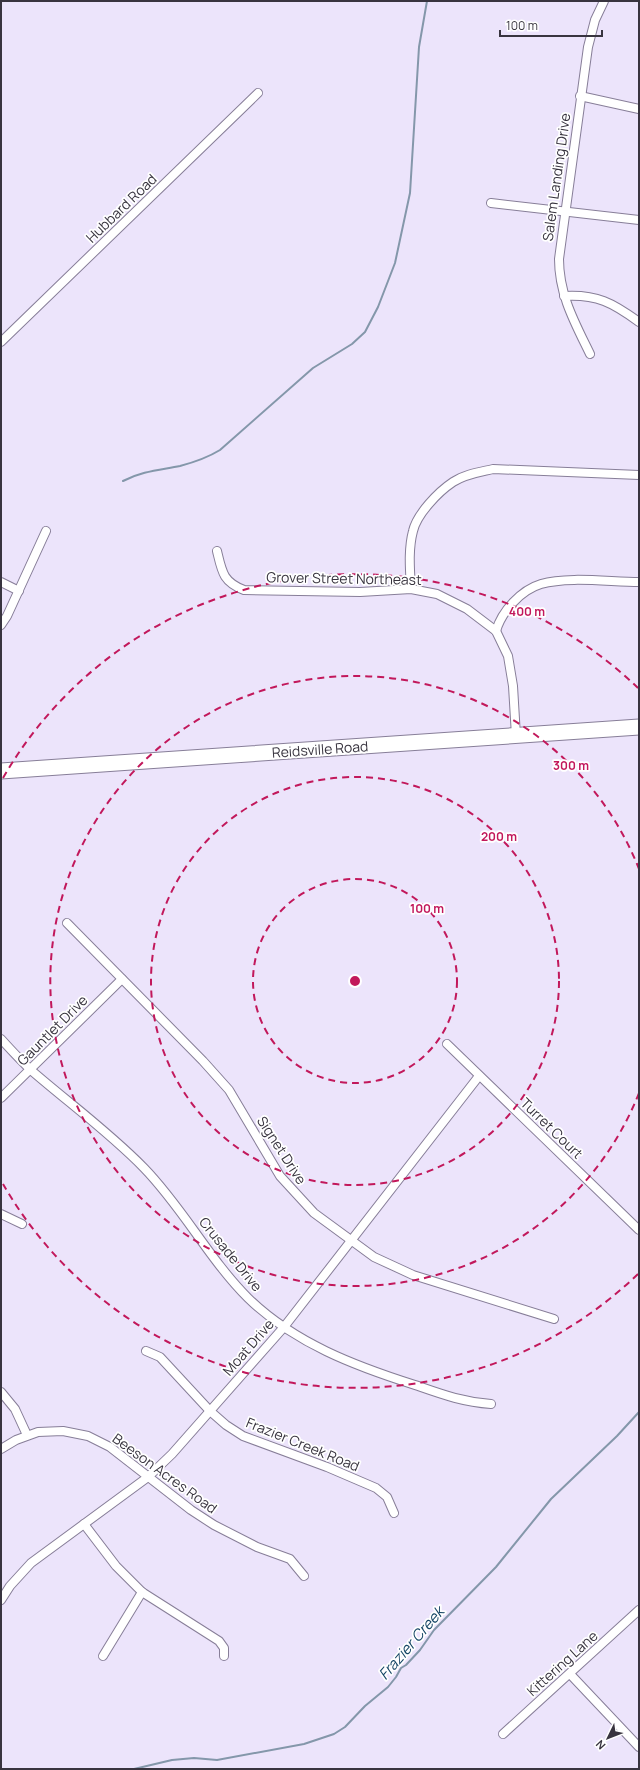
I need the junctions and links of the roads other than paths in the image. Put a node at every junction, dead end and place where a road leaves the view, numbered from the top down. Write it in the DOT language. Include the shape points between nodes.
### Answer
graph roads {
  1 [pos="604,1"];
  2 [pos="258,93"];
  3 [pos="580,96"];
  4 [pos="639,109"];
  5 [pos="491,204"];
  6 [pos="564,213"];
  7 [pos="639,220"];
  8 [pos="564,296"];
  9 [pos="639,322"];
  10 [pos="1,342"];
  11 [pos="590,354"];
  12 [pos="639,475"];
  13 [pos="46,531"];
  14 [pos="217,551"];
  15 [pos="1,582"];
  16 [pos="639,582"];
  17 [pos="411,589"];
  18 [pos="19,591"];
  19 [pos="1,625"];
  20 [pos="496,631"];
  21 [pos="639,727"];
  22 [pos="516,736"];
  23 [pos="1,771"];
  24 [pos="67,923"];
  25 [pos="122,979"];
  26 [pos="1,1039"];
  27 [pos="447,1044"];
  28 [pos="30,1069"];
  29 [pos="479,1076"];
  30 [pos="1,1098"];
  31 [pos="1,1214"];
  32 [pos="22,1224"];
  33 [pos="639,1230"];
  34 [pos="350,1240"];
  35 [pos="554,1319"];
  36 [pos="284,1327"];
  37 [pos="146,1352"];
  38 [pos="1,1392"];
  39 [pos="491,1404"];
  40 [pos="210,1411"];
  41 [pos="27,1435"];
  42 [pos="1,1449"];
  43 [pos="148,1477"];
  44 [pos="394,1513"];
  45 [pos="84,1524"];
  46 [pos="304,1576"];
  47 [pos="142,1592"];
  48 [pos="1,1600"];
  49 [pos="639,1610"];
  50 [pos="103,1656"];
  51 [pos="224,1656"];
  52 [pos="570,1674"];
  53 [pos="503,1734"];
  54 [pos="639,1747"];
  1 -- 3 [label="street, Salem Landing Drive" via="590,35"];
  2 -- 10 [label="street, Hubbard Road"];
  3 -- 4 [label="street"];
  3 -- 6 [label="street, Salem Landing Drive"];
  5 -- 6 [label="street"];
  6 -- 7 [label="street"];
  6 -- 8 [label="street, Salem Landing Drive" via="559,259"];
  8 -- 9 [label="street" via="584,296 615,304"];
  8 -- 11 [label="street, Salem Landing Drive" via="568,310"];
  12 -- 17 [label="street" via="494,469 471,473 453,482 422,512 413,530 411,542"];
  13 -- 18 [label="street"];
  14 -- 17 [label="street, Grover Street Northeast" via="223,573 231,585 244,590 360,592"];
  15 -- 18 [label="street"];
  16 -- 20 [label="street" via="571,581 541,584 525,592 500,618"];
  17 -- 20 [label="street, Grover Street Northeast" via="437,594 467,609"];
  18 -- 19 [label="street"];
  20 -- 22 [label="street, Grover Street Northeast" via="508,656"];
  21 -- 22 [label="highway, Reidsville Road"];
  22 -- 23 [label="highway, Reidsville Road"];
  24 -- 25 [label="street, Signet Drive"];
  25 -- 28 [label="street, Gauntlet Drive"];
  25 -- 34 [label="street, Signet Drive" via="204,1061 228,1090 280,1176 296,1195 314,1213"];
  26 -- 28 [label="street, Crusade Drive"];
  27 -- 29 [label="street, Turret Court"];
  28 -- 30 [label="street, Gauntlet Drive"];
  28 -- 36 [label="street, Crusade Drive" via="143,1167 249,1299"];
  29 -- 33 [label="street, Turret Court"];
  29 -- 34 [label="street, Moat Drive"];
  31 -- 32 [label="street"];
  34 -- 35 [label="street, Signet Drive" via="374,1257 413,1276"];
  34 -- 36 [label="street, Moat Drive"];
  36 -- 39 [label="street, Crusade Drive" via="325,1352 381,1374 468,1402"];
  36 -- 40 [label="street, Moat Drive"];
  37 -- 40 [label="street, Frazier Creek Road" via="160,1357"];
  38 -- 41 [label="street" via="15,1409"];
  40 -- 43 [label="street, Moat Drive"];
  40 -- 44 [label="street, Frazier Creek Road" via="243,1436 376,1488 387,1497"];
  41 -- 42 [label="street, Beeson Acres Road"];
  41 -- 43 [label="street, Beeson Acres Road" via="63,1431 88,1436 110,1447"];
  43 -- 45 [label="street, Moat Drive"];
  43 -- 46 [label="street, Beeson Acres Road" via="214,1525 257,1547 290,1559"];
  45 -- 47 [label="street" via="120,1570"];
  45 -- 48 [label="street, Moat Drive" via="31,1563"];
  47 -- 50 [label="street"];
  47 -- 51 [label="street" via="219,1641 224,1648"];
  49 -- 52 [label="street, Kittering Lane"];
  52 -- 53 [label="street, Kittering Lane"];
  52 -- 54 [label="street"];
}
